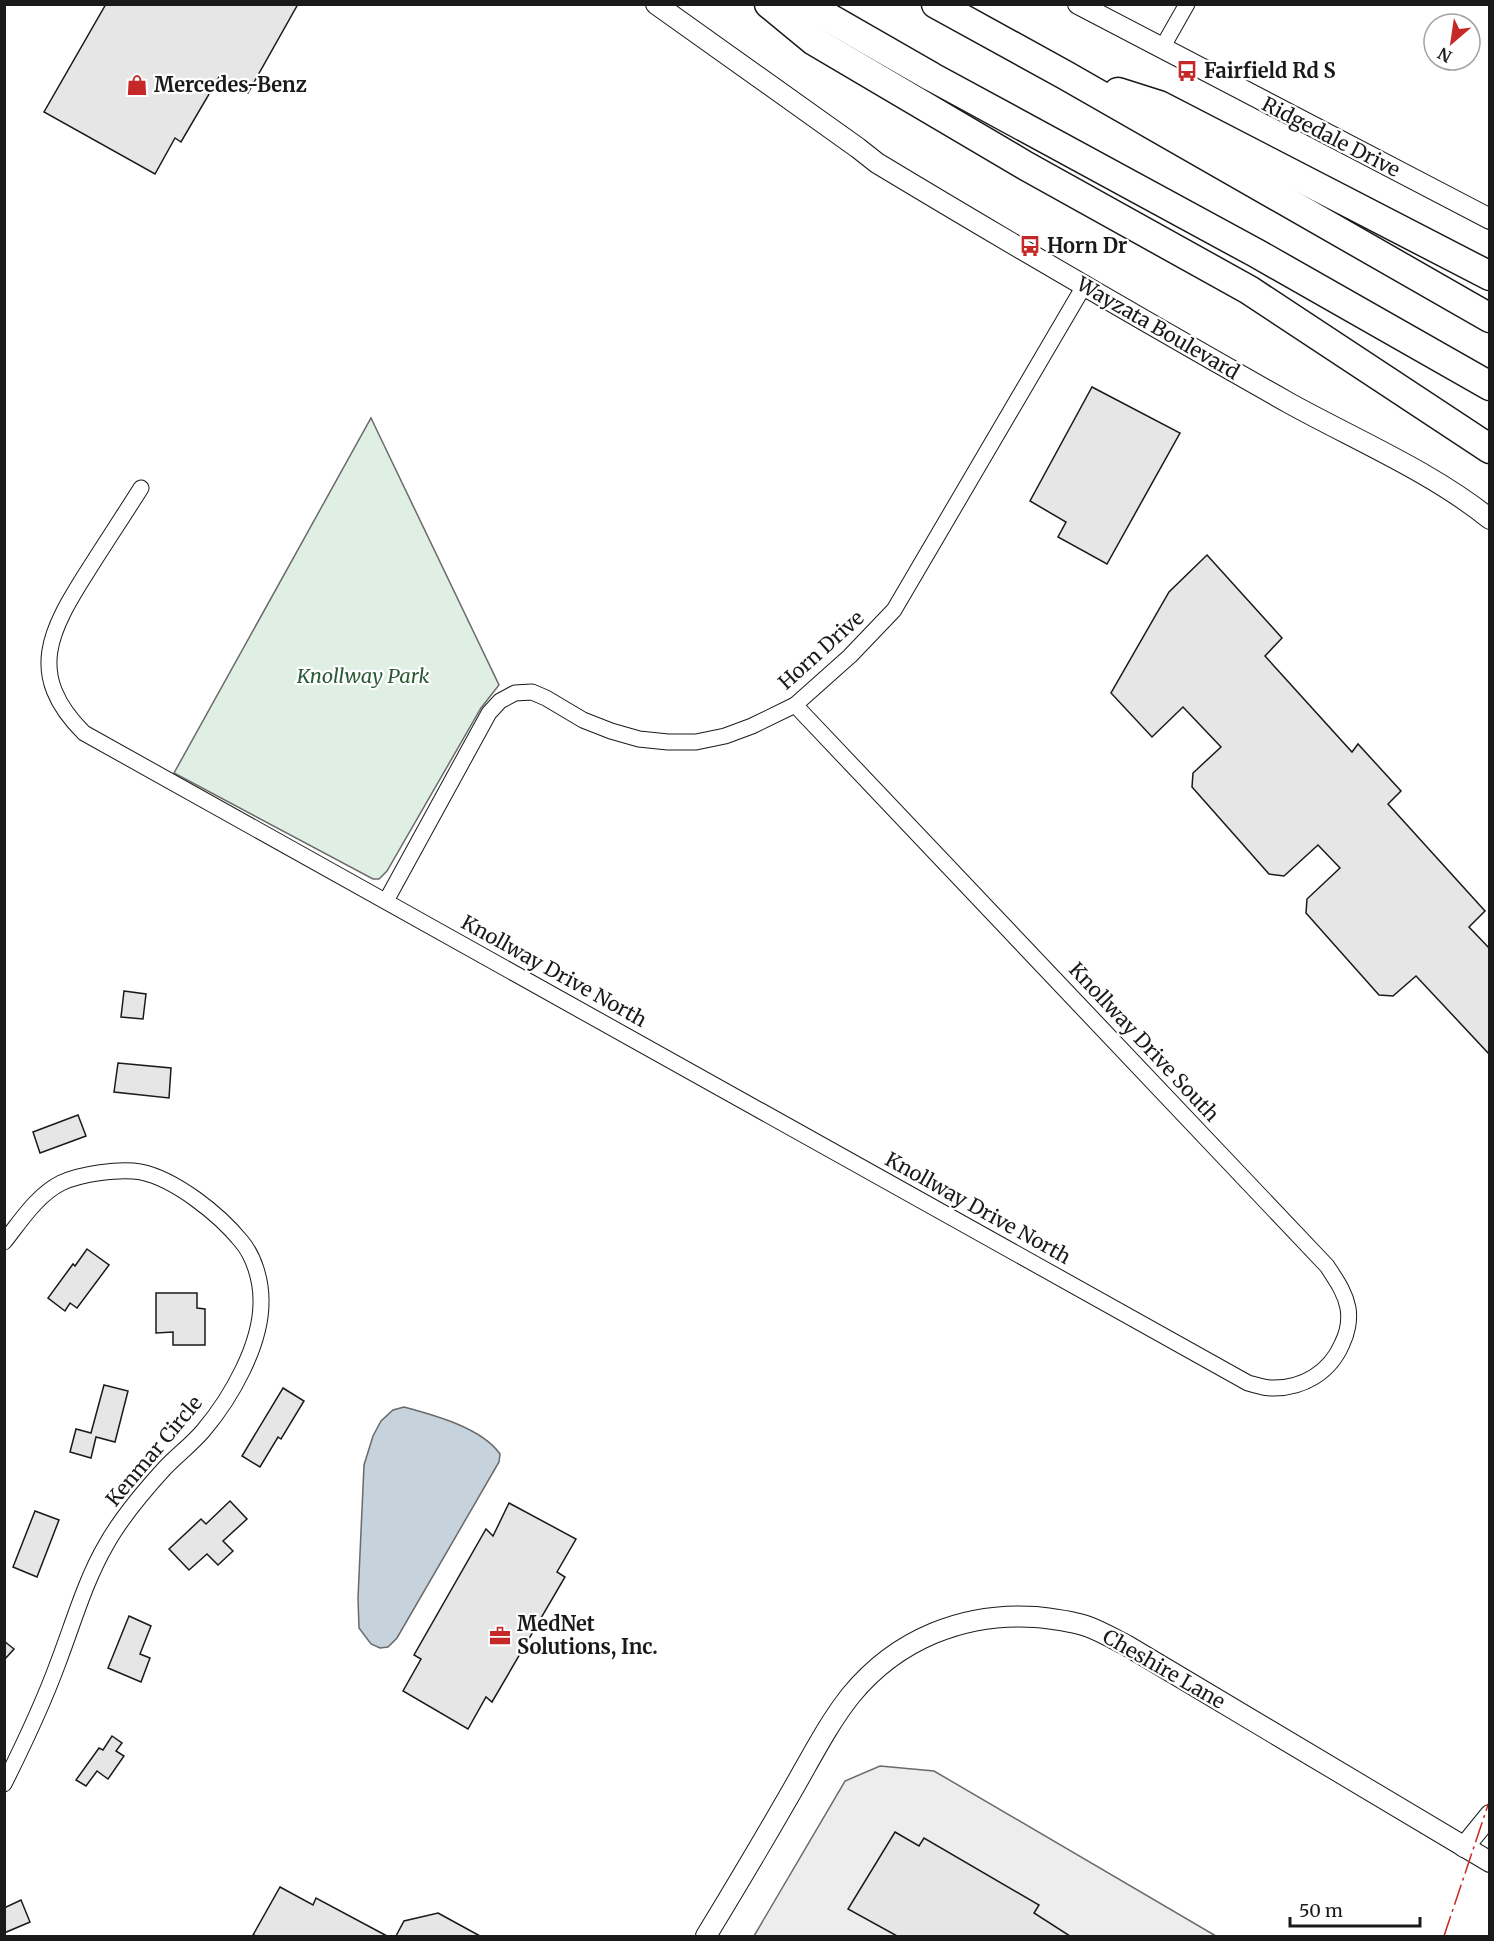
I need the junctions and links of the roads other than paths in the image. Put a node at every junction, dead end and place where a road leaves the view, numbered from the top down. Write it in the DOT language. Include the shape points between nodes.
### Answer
graph roads {
  1 [pos="656,4"];
  2 [pos="769,4"];
  3 [pos="805,4"];
  4 [pos="936,4"];
  5 [pos="1078,4"];
  6 [pos="1187,4"];
  7 [pos="1162,48"];
  8 [pos="1065,75"];
  9 [pos="1274,195"];
  10 [pos="1490,219"];
  11 [pos="1256,253"];
  12 [pos="1490,276"];
  13 [pos="1084,286"];
  14 [pos="1490,300"];
  15 [pos="1490,318"];
  16 [pos="1490,386"];
  17 [pos="1490,403"];
  18 [pos="1490,448"];
  19 [pos="141,488"];
  20 [pos="1490,519"];
  21 [pos="795,705"];
  22 [pos="386,901"];
  23 [pos="4,1242"];
  24 [pos="1248,1383"];
  25 [pos="4,1784"];
  26 [pos="1490,1815"];
  27 [pos="1464,1847"];
  28 [pos="1490,1862"];
  29 [pos="706,1936"];
  1 -- 13 [label="street, Wayzata Boulevard" via="877,163"];
  2 -- 18 [label="highway" via="814,41 876,78 1249,290"];
  3 -- 11 [label="highway"];
  4 -- 8 [label="highway"];
  5 -- 7 [label="street, Ridgedale Drive"];
  6 -- 7 [label="street"];
  7 -- 10 [label="street, Ridgedale Drive"];
  8 -- 9 [label="highway"];
  8 -- 12 [label="highway" via="1159,105"];
  9 -- 14 [label="highway"];
  9 -- 15 [label="highway"];
  11 -- 16 [label="highway"];
  11 -- 17 [label="highway" via="1414,358"];
  13 -- 20 [label="street, Wayzata Boulevard" via="1432,480"];
  13 -- 21 [label="street, Horn Drive" via="894,610"];
  19 -- 22 [label="street, Knollway Drive North" via="55,628 49,672 60,704 84,733"];
  21 -- 22 [label="street, Horn Drive" via="725,736 668,742 611,731 532,692 515,693 489,713"];
  21 -- 24 [label="street, Knollway Drive South" via="1328,1266 1349,1310 1347,1334 1336,1358 1322,1373 1303,1383 1271,1388"];
  22 -- 24 [label="street, Knollway Drive North"];
  23 -- 25 [label="street, Kenmar Circle" via="42,1197 60,1183 109,1171 140,1172 164,1180 193,1197 242,1242 257,1272 261,1300 258,1329 239,1379 203,1431 133,1506 106,1545 85,1588 28,1737"];
  26 -- 27 [label="street"];
  27 -- 28 [label="street, Cheshire Lane"];
  27 -- 29 [label="street, Cheshire Lane" via="1126,1645 1088,1627 1050,1618 977,1619 942,1629 909,1645 879,1666 851,1695"];
}
